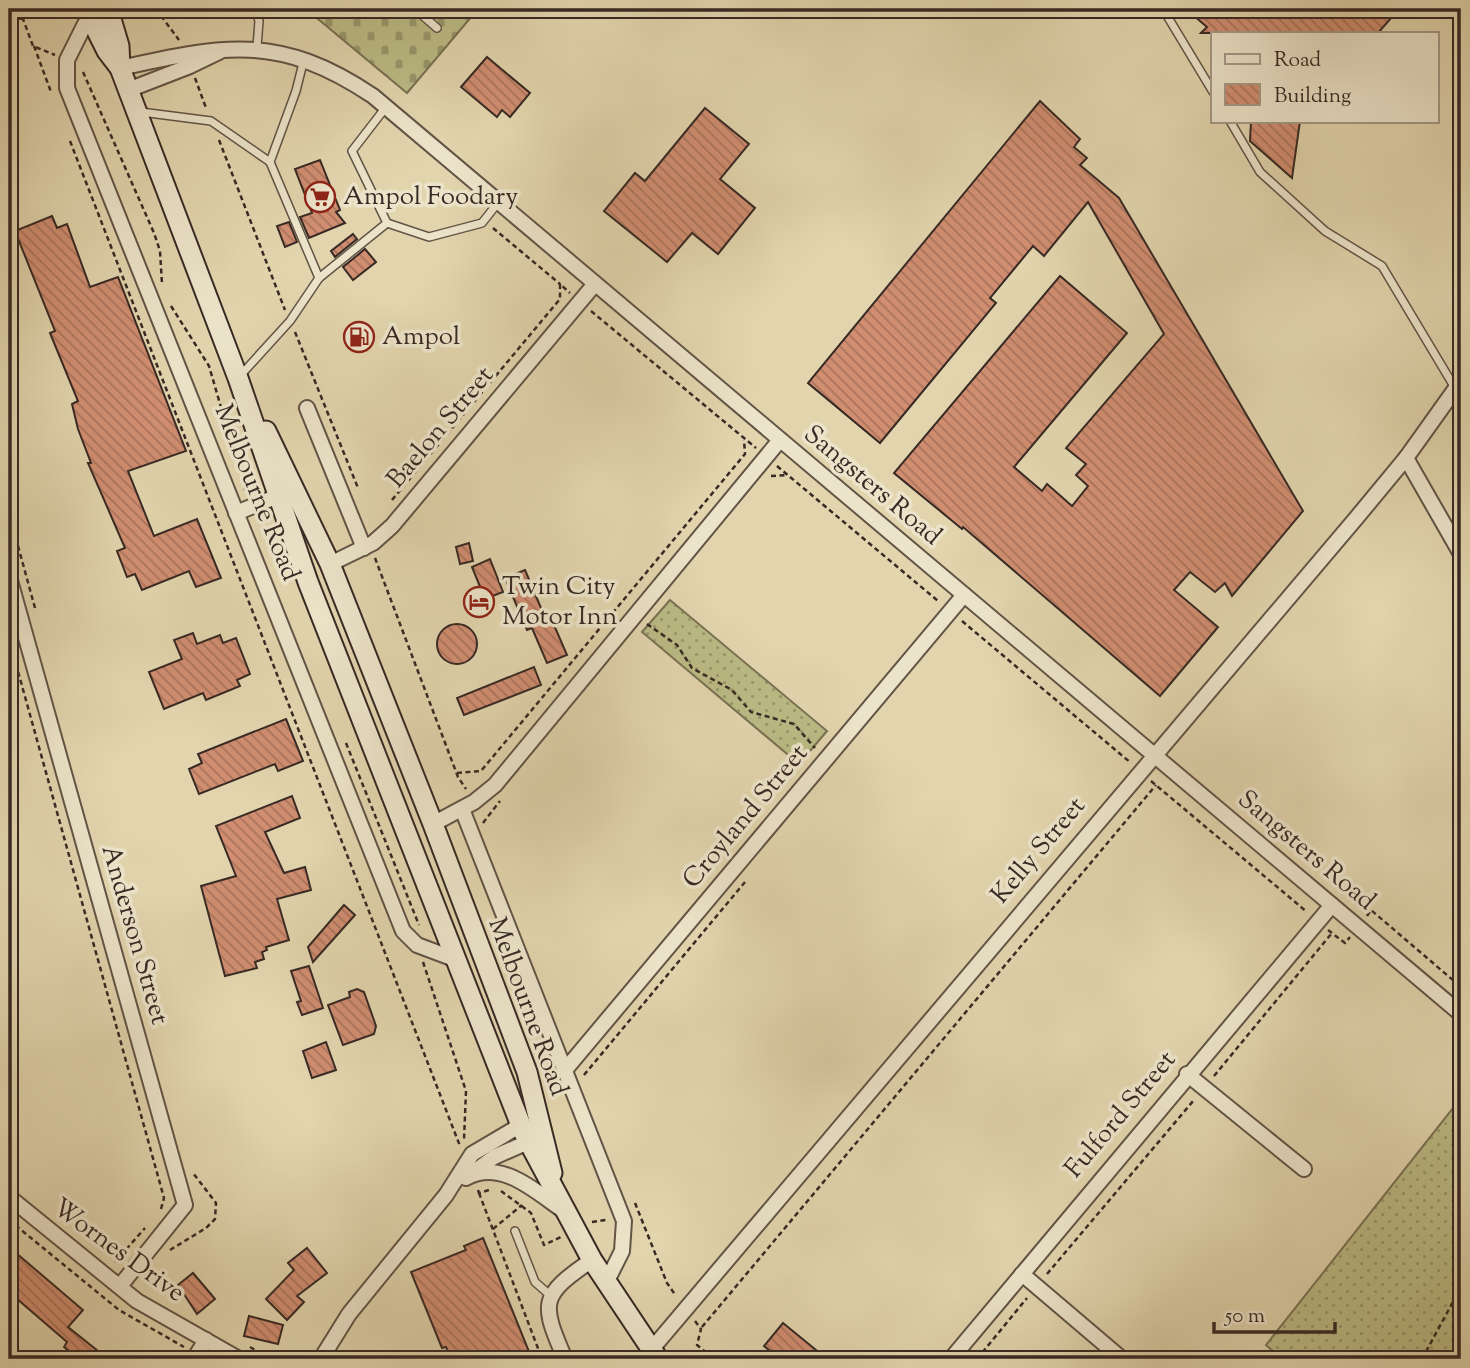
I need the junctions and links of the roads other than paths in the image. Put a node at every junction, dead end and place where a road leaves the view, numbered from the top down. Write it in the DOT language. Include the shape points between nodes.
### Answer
graph roads {
  1 [pos="108,9"];
  2 [pos="255,9"];
  3 [pos="415,9"];
  4 [pos="1163,9"];
  5 [pos="87,13"];
  6 [pos="437,28"];
  7 [pos="257,47"];
  8 [pos="304,58"];
  9 [pos="188,60"];
  10 [pos="120,68"];
  11 [pos="1211,89"];
  12 [pos="128,90"];
  13 [pos="386,107"];
  14 [pos="136,112"];
  15 [pos="1231,122"];
  16 [pos="270,162"];
  17 [pos="497,204"];
  18 [pos="387,223"];
  19 [pos="319,278"];
  20 [pos="594,285"];
  21 [pos="238,378"];
  22 [pos="1458,385"];
  23 [pos="307,408"];
  24 [pos="780,440"];
  25 [pos="1406,458"];
  26 [pos="278,496"];
  27 [pos="236,513"];
  28 [pos="369,546"];
  29 [pos="1461,554"];
  30 [pos="330,564"];
  31 [pos="9,577"];
  32 [pos="308,582"];
  33 [pos="964,595"];
  34 [pos="1154,754"];
  35 [pos="468,805"];
  36 [pos="433,824"];
  37 [pos="1332,905"];
  38 [pos="473,934"];
  39 [pos="454,952"];
  40 [pos="1461,1014"];
  41 [pos="565,1070"];
  42 [pos="1187,1074"];
  43 [pos="530,1132"];
  44 [pos="1304,1169"];
  45 [pos="466,1178"];
  46 [pos="446,1195"];
  47 [pos="9,1197"];
  48 [pos="562,1203"];
  49 [pos="515,1231"];
  50 [pos="592,1260"];
  51 [pos="1022,1275"];
  52 [pos="125,1281"];
  53 [pos="606,1283"];
  54 [pos="551,1296"];
  55 [pos="206,1340"];
  56 [pos="655,1354"];
  57 [pos="194,1359"];
  58 [pos="239,1359"];
  59 [pos="321,1359"];
  60 [pos="565,1359"];
  61 [pos="951,1359"];
  62 [pos="1122,1359"];
  1 -- 10 [label="main road, Melbourne Road"];
  2 -- 7 [label="lane"];
  3 -- 6 [label="lane"];
  4 -- 11 [label="lane"];
  5 -- 10 [label="main road, Melbourne Road"];
  5 -- 27 [label="street, Melbourne Road" via="67,60 66,88"];
  7 -- 8 [label="street, Sangsters Road"];
  7 -- 9 [label="street, Sangsters Road" via="227,48"];
  8 -- 13 [label="street, Sangsters Road" via="345,78"];
  8 -- 16 [label="lane"];
  9 -- 10 [label="street, Sangsters Road"];
  9 -- 12 [label="street, Sangsters Road"];
  10 -- 12 [label="main road, Melbourne Road"];
  12 -- 14 [label="main road, Melbourne Road"];
  13 -- 17 [label="street, Sangsters Road"];
  13 -- 18 [label="lane" via="352,151"];
  14 -- 16 [label="lane" via="211,121"];
  14 -- 21 [label="main road, Melbourne Road"];
  15 -- 22 [label="lane" via="1260,172 1325,231 1382,266"];
  16 -- 19 [label="lane"];
  17 -- 18 [label="lane" via="484,220 429,237"];
  17 -- 20 [label="street, Sangsters Road"];
  18 -- 19 [label="lane"];
  19 -- 21 [label="lane" via="290,321"];
  20 -- 24 [label="street, Sangsters Road"];
  20 -- 28 [label="street, Baelon Street" via="403,514"];
  21 -- 26 [label="main road, Melbourne Road"];
  21 -- 30 [label="main road, Melbourne Road"];
  22 -- 25 [label="street, Kelly Street"];
  23 -- 28 [label="street"];
  24 -- 33 [label="street, Sangsters Road"];
  24 -- 35 [label="street" via="495,785"];
  25 -- 29 [label="street"];
  25 -- 34 [label="street, Kelly Street"];
  26 -- 27 [label="street"];
  26 -- 32 [label="main road, Melbourne Road"];
  27 -- 39 [label="street, Melbourne Road" via="403,931 417,945"];
  28 -- 30 [label="street, Baelon Street"];
  30 -- 32 [label="main road, Baelon Street"];
  30 -- 36 [label="main road, Melbourne Road"];
  31 -- 52 [label="street, Anderson Street" via="185,1205"];
  32 -- 39 [label="main road, Melbourne Road"];
  33 -- 34 [label="street, Sangsters Road"];
  33 -- 41 [label="street, Croyland Street"];
  34 -- 37 [label="street, Sangsters Road"];
  34 -- 56 [label="street, Kelly Street" via="686,1308"];
  35 -- 36 [label="street"];
  35 -- 41 [label="street, Melbourne Road"];
  36 -- 38 [label="main road, Melbourne Road"];
  37 -- 40 [label="street, Sangsters Road"];
  37 -- 42 [label="street, Fulford Street"];
  38 -- 39 [label="main road"];
  38 -- 43 [label="main road, Melbourne Road" via="527,1072"];
  39 -- 43 [label="main road, Melbourne Road"];
  41 -- 53 [label="street, Melbourne Road" via="624,1222 622,1251"];
  42 -- 44 [label="street"];
  42 -- 51 [label="street, Fulford Street"];
  43 -- 45 [label="street"];
  43 -- 46 [label="street" via="474,1152"];
  43 -- 48 [label="main road, Melbourne Road"];
  45 -- 46 [label="street"];
  45 -- 48 [label="street" via="485,1171 503,1173"];
  46 -- 59 [label="street" via="349,1314"];
  47 -- 52 [label="street, Wornes Drive"];
  48 -- 50 [label="main road, Melbourne Road"];
  49 -- 54 [label="lane" via="535,1282"];
  50 -- 53 [label="main road, Melbourne Road"];
  50 -- 54 [label="street" via="565,1279"];
  51 -- 61 [label="street, Fulford Street"];
  51 -- 62 [label="street"];
  52 -- 55 [label="street, Wornes Drive" via="158,1315"];
  53 -- 56 [label="main road, Melbourne Road"];
  54 -- 60 [label="street" via="549,1321"];
  55 -- 57 [label="street"];
  55 -- 58 [label="street, Wornes Drive"];
}
